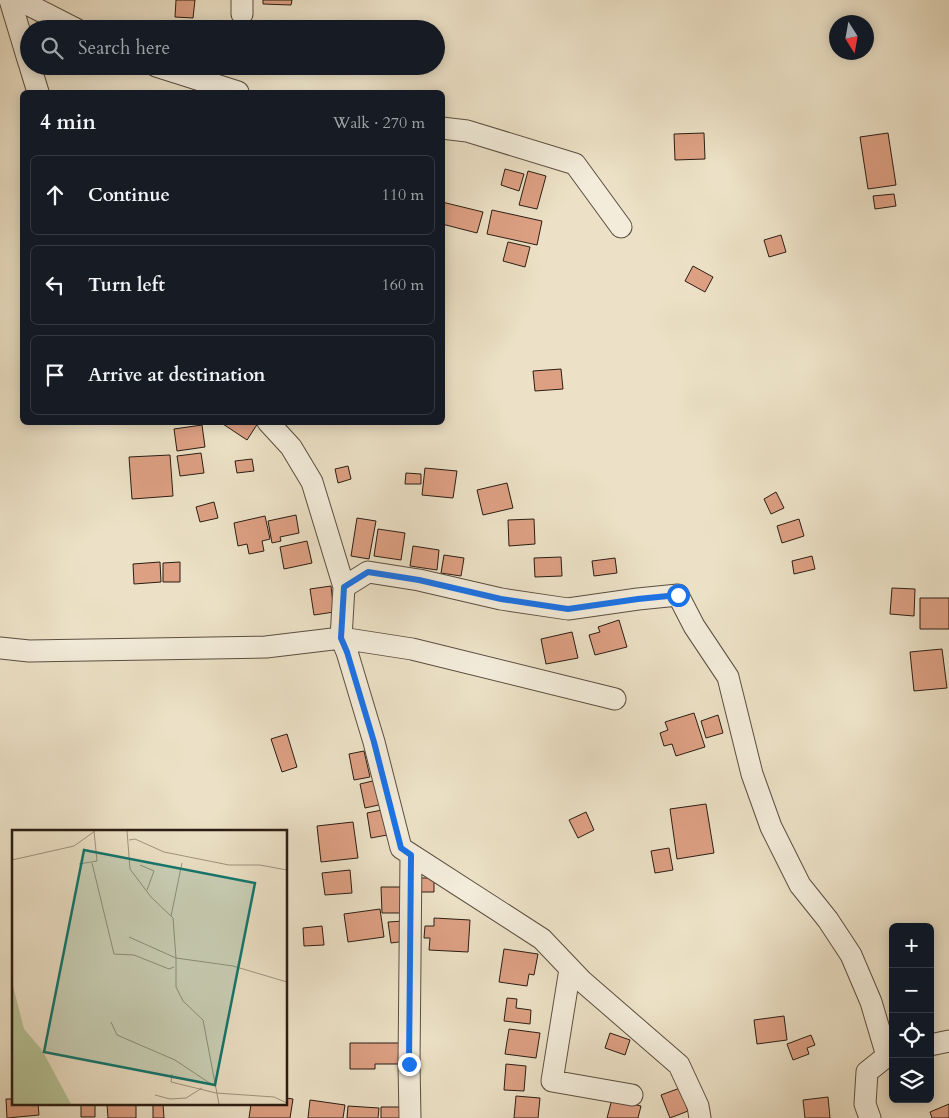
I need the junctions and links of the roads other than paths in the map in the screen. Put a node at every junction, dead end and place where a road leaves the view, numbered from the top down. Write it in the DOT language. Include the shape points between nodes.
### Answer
graph roads {
  1 [pos="10,0"];
  2 [pos="19,0"];
  3 [pos="58,20"];
  4 [pos="20,34"];
  5 [pos="33,75"];
  6 [pos="184,75"];
  7 [pos="37,90"];
  8 [pos="232,90"];
  9 [pos="445,128"];
  10 [pos="622,227"];
  11 [pos="271,425"];
  12 [pos="344,587"];
  13 [pos="341,638"];
  14 [pos="0,648"];
  15 [pos="614,699"];
  16 [pos="411,855"];
  17 [pos="570,969"];
  18 [pos="949,1041"];
  19 [pos="934,1044"];
  20 [pos="889,1052"];
  21 [pos="889,1056"];
  22 [pos="632,1095"];
  23 [pos="410,1118"];
  24 [pos="700,1118"];
  25 [pos="870,1118"];
  1 -- 4 [label="street"];
  2 -- 3 [label="street"];
  5 -- 7 [label="street"];
  6 -- 8 [label="street"];
  9 -- 10 [label="street" via="467,131 575,164"];
  11 -- 12 [label="street" via="291,447 312,482"];
  12 -- 13 [label="street"];
  12 -- 20 [label="street" via="368,572 568,609 678,595 728,677 752,774 771,827 800,886 851,954"];
  13 -- 14 [label="street" via="266,647 29,652"];
  13 -- 15 [label="street" via="412,649"];
  13 -- 16 [label="street" via="374,742 401,848"];
  16 -- 17 [label="street" via="542,939"];
  16 -- 23 [label="street"];
  17 -- 22 [label="street" via="552,1081"];
  17 -- 24 [label="street" via="679,1064"];
  18 -- 19 [label="street"];
  21 -- 25 [label="street" via="868,1072 865,1104"];
}
